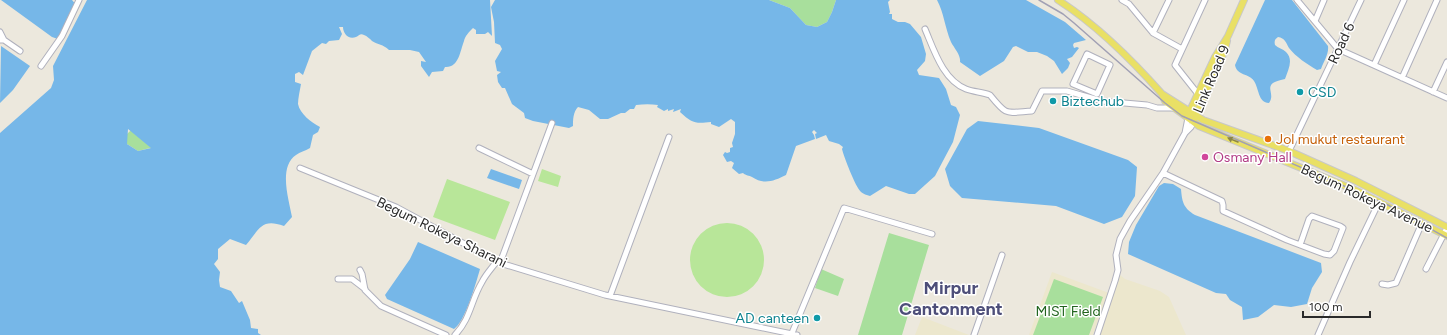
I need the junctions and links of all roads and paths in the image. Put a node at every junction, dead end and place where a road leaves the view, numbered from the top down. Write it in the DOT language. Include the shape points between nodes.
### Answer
graph roads {
  1 [pos="80,0"];
  2 [pos="1058,0"];
  3 [pos="1122,0"];
  4 [pos="1169,0"];
  5 [pos="1205,0"];
  6 [pos="1244,0"];
  7 [pos="1297,0"];
  8 [pos="1324,0"];
  9 [pos="1361,0"];
  10 [pos="1404,0"];
  11 [pos="1437,0"];
  12 [pos="1130,2"];
  13 [pos="1315,21"];
  14 [pos="925,29"];
  15 [pos="0,32"];
  16 [pos="1153,32"];
  17 [pos="1228,36"];
  18 [pos="2,40"];
  19 [pos="0,46"];
  20 [pos="1182,49"];
  21 [pos="1338,49"];
  22 [pos="20,51"];
  23 [pos="1447,62"];
  24 [pos="1374,65"];
  25 [pos="41,66"];
  26 [pos="1402,78"];
  27 [pos="1085,89"];
  28 [pos="1433,92"];
  29 [pos="1162,94"];
  30 [pos="1198,94"];
  31 [pos="1083,96"];
  32 [pos="1447,98"];
  33 [pos="1173,108"];
  34 [pos="1191,117"];
  35 [pos="552,123"];
  36 [pos="669,137"];
  37 [pos="479,148"];
  38 [pos="1289,151"];
  39 [pos="300,168"];
  40 [pos="1163,173"];
  41 [pos="533,174"];
  42 [pos="1379,202"];
  43 [pos="1422,223"];
  44 [pos="1446,231"];
  45 [pos="932,234"];
  46 [pos="1300,245"];
  47 [pos="1002,255"];
  48 [pos="498,262"];
  49 [pos="1426,269"];
  50 [pos="360,270"];
  51 [pos="338,279"];
  52 [pos="1382,284"];
  53 [pos="365,290"];
  54 [pos="610,296"];
  55 [pos="794,334"];
  56 [pos="446,335"];
  57 [pos="455,335"];
  58 [pos="974,335"];
  59 [pos="1097,335"];
  60 [pos="1318,335"];
  1 -- 25 [label="street" via="62,36"];
  2 -- 29 [label="main road" via="1078,13 1108,40"];
  3 -- 12 [label="street"];
  4 -- 16 [label="street"];
  5 -- 20 [label="street"];
  6 -- 17 [label="main road, Link Road 9"];
  7 -- 13 [label="street"];
  8 -- 13 [label="street"];
  9 -- 21 [label="street, Road 6"];
  10 -- 24 [label="street"];
  11 -- 26 [label="street"];
  12 -- 16 [label="street"];
  13 -- 21 [label="street"];
  14 -- 31 [label="street" via="948,75 968,90 990,94 997,105 1009,113 1032,111 1042,91 1067,91"];
  15 -- 18 [label="street"];
  16 -- 20 [label="street"];
  17 -- 30 [label="main road, Link Road 9"];
  17 -- 34 [label="main road, Link Road 9" via="1224,52"];
  18 -- 19 [label="street"];
  18 -- 22 [label="street"];
  20 -- 30 [label="street" via="1175,65"];
  21 -- 24 [label="street"];
  21 -- 38 [label="street, Road 6"];
  23 -- 28 [label="street"];
  24 -- 26 [label="street"];
  26 -- 28 [label="street"];
  27 -- 27 [label="street" via="1073,84 1087,54 1110,65 1097,94"];
  27 -- 31 [label="street"];
  28 -- 32 [label="street"];
  29 -- 33 [label="main road, Begum Rokeya Avenue"];
  29 -- 34 [label="main road, Begum Rokeya Avenue"];
  30 -- 34 [label="main road, Link Road 9"];
  31 -- 33 [label="street" via="1116,103"];
  33 -- 34 [label="main road, Begum Rokeya Avenue"];
  34 -- 38 [label="main road, Begum Rokeya Avenue"];
  34 -- 40 [label="street" via="1191,127 1185,133"];
  42 -- 34 [label="main road, Begum Rokeya Avenue, one-way" via="1330,179 1199,126"];
  35 -- 41 [label="street"];
  36 -- 54 [label="street"];
  37 -- 41 [label="street"];
  38 -- 44 [label="main road, Begum Rokeya Avenue" via="1356,181"];
  39 -- 48 [label="street, Begum Rokeya Sharani" via="396,207"];
  40 -- 46 [label="street" via="1222,202 1223,211"];
  40 -- 59 [label="street" via="1120,239 1116,255 1118,270"];
  41 -- 48 [label="street"];
  42 -- 43 [label="main road, Begum Rokeya Avenue"];
  42 -- 60 [label="street"];
  43 -- 44 [label="main road, Begum Rokeya Avenue"];
  43 -- 52 [label="street" via="1396,283"];
  44 -- 49 [label="street"];
  45 -- 55 [label="street" via="844,208"];
  46 -- 46 [label="street" via="1330,255 1334,251 1342,228 1312,216"];
  47 -- 58 [label="street"];
  48 -- 54 [label="street, Begum Rokeya Sharani"];
  48 -- 57 [label="street" via="481,282 469,314"];
  50 -- 53 [label="street"];
  51 -- 53 [label="street" via="352,280"];
  53 -- 56 [label="street" via="381,306"];
  54 -- 55 [label="street, Begum Rokeya Sharani"];
}
